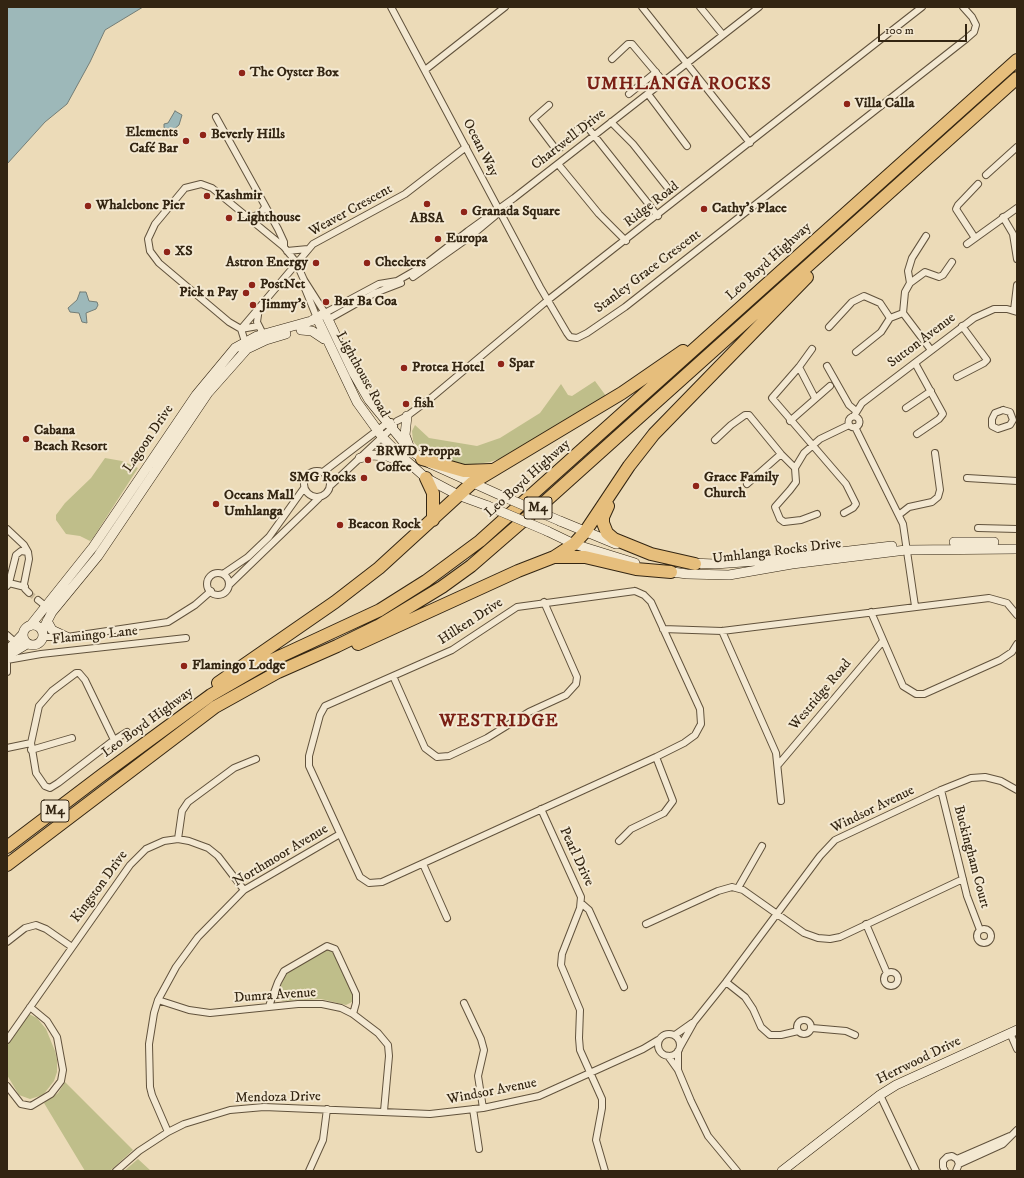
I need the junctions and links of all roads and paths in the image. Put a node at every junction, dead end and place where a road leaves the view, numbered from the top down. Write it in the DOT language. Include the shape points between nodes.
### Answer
graph roads {
  1 [pos="391,7"];
  2 [pos="505,7"];
  3 [pos="642,7"];
  4 [pos="700,7"];
  5 [pos="759,7"];
  6 [pos="922,7"];
  7 [pos="963,7"];
  8 [pos="723,35"];
  9 [pos="612,59"];
  10 [pos="1017,60"];
  11 [pos="686,64"];
  12 [pos="425,70"];
  13 [pos="656,72"];
  14 [pos="1017,78"];
  15 [pos="664,82"];
  16 [pos="629,94"];
  17 [pos="648,94"];
  18 [pos="549,105"];
  19 [pos="216,117"];
  20 [pos="611,122"];
  21 [pos="595,135"];
  22 [pos="750,143"];
  23 [pos="687,146"];
  24 [pos="466,147"];
  25 [pos="1016,150"];
  26 [pos="558,164"];
  27 [pos="986,175"];
  28 [pos="978,184"];
  29 [pos="667,187"];
  30 [pos="876,204"];
  31 [pos="265,207"];
  32 [pos="1017,208"];
  33 [pos="499,211"];
  34 [pos="658,216"];
  35 [pos="1003,217"];
  36 [pos="249,218"];
  37 [pos="926,236"];
  38 [pos="975,238"];
  39 [pos="816,240"];
  40 [pos="626,241"];
  41 [pos="967,244"];
  42 [pos="286,249"];
  43 [pos="308,249"];
  44 [pos="1017,259"];
  45 [pos="296,262"];
  46 [pos="952,262"];
  47 [pos="304,280"];
  48 [pos="910,283"];
  49 [pos="1017,285"];
  50 [pos="548,300"];
  51 [pos="259,308"];
  52 [pos="1015,311"];
  53 [pos="903,313"];
  54 [pos="326,316"];
  55 [pos="890,318"];
  56 [pos="318,321"];
  57 [pos="962,326"];
  58 [pos="830,327"];
  59 [pos="241,328"];
  60 [pos="300,330"];
  61 [pos="262,333"];
  62 [pos="326,341"];
  63 [pos="246,345"];
  64 [pos="812,349"];
  65 [pos="931,350"];
  66 [pos="856,352"];
  67 [pos="915,363"];
  68 [pos="827,366"];
  69 [pos="799,367"];
  70 [pos="957,377"];
  71 [pos="830,386"];
  72 [pos="931,391"];
  73 [pos="815,398"];
  74 [pos="906,408"];
  75 [pos="855,414"];
  76 [pos="187,416"];
  77 [pos="407,416"];
  78 [pos="790,421"];
  79 [pos="392,425"];
  80 [pos="1010,425"];
  81 [pos="852,426"];
  82 [pos="1017,429"];
  83 [pos="654,434"];
  84 [pos="917,434"];
  85 [pos="380,435"];
  86 [pos="715,440"];
  87 [pos="162,444"];
  88 [pos="812,445"];
  89 [pos="410,450"];
  90 [pos="170,451"];
  91 [pos="935,453"];
  92 [pos="780,454"];
  93 [pos="360,458"];
  94 [pos="422,459"];
  95 [pos="414,468"];
  96 [pos="795,468"];
  97 [pos="494,469"];
  98 [pos="323,472"];
  99 [pos="426,478"];
  100 [pos="967,478"];
  101 [pos="1017,481"];
  102 [pos="472,483"];
  103 [pos="747,484"];
  104 [pos="331,485"];
  105 [pos="304,488"];
  106 [pos="458,495"];
  107 [pos="319,498"];
  108 [pos="844,513"];
  109 [pos="817,514"];
  110 [pos="900,514"];
  111 [pos="433,520"];
  112 [pos="978,528"];
  113 [pos="1017,529"];
  114 [pos="7,530"];
  115 [pos="585,532"];
  116 [pos="1017,543"];
  117 [pos="574,544"];
  118 [pos="906,547"];
  119 [pos="1017,548"];
  120 [pos="28,552"];
  121 [pos="554,557"];
  122 [pos="695,564"];
  123 [pos="671,572"];
  124 [pos="223,574"];
  125 [pos="8,584"];
  126 [pos="229,586"];
  127 [pos="25,587"];
  128 [pos="210,591"];
  129 [pos="29,592"];
  130 [pos="62,593"];
  131 [pos="544,602"];
  132 [pos="42,603"];
  133 [pos="915,606"];
  134 [pos="52,612"];
  135 [pos="871,612"];
  136 [pos="1017,614"];
  137 [pos="47,621"];
  138 [pos="30,626"];
  139 [pos="663,629"];
  140 [pos="722,631"];
  141 [pos="23,634"];
  142 [pos="42,634"];
  143 [pos="7,635"];
  144 [pos="67,637"];
  145 [pos="186,638"];
  146 [pos="882,640"];
  147 [pos="15,642"];
  148 [pos="27,644"];
  149 [pos="1017,644"];
  150 [pos="7,651"];
  151 [pos="7,656"];
  152 [pos="7,660"];
  153 [pos="7,672"];
  154 [pos="392,676"];
  155 [pos="127,732"];
  156 [pos="182,732"];
  157 [pos="72,738"];
  158 [pos="114,740"];
  159 [pos="31,743"];
  160 [pos="7,748"];
  161 [pos="32,750"];
  162 [pos="656,757"];
  163 [pos="256,759"];
  164 [pos="778,765"];
  165 [pos="102,775"];
  166 [pos="941,790"];
  167 [pos="1017,790"];
  168 [pos="781,801"];
  169 [pos="541,810"];
  170 [pos="340,834"];
  171 [pos="178,840"];
  172 [pos="619,841"];
  173 [pos="762,846"];
  174 [pos="7,847"];
  175 [pos="7,864"];
  176 [pos="423,864"];
  177 [pos="963,879"];
  178 [pos="738,888"];
  179 [pos="244,890"];
  180 [pos="581,903"];
  181 [pos="776,914"];
  182 [pos="447,918"];
  183 [pos="646,924"];
  184 [pos="866,924"];
  185 [pos="980,930"];
  186 [pos="7,942"];
  187 [pos="72,947"];
  188 [pos="887,973"];
  189 [pos="726,982"];
  190 [pos="624,986"];
  191 [pos="158,1000"];
  192 [pos="464,1003"];
  193 [pos="269,1006"];
  194 [pos="30,1007"];
  195 [pos="353,1014"];
  196 [pos="694,1022"];
  197 [pos="812,1028"];
  198 [pos="798,1031"];
  199 [pos="1013,1032"];
  200 [pos="674,1035"];
  201 [pos="855,1035"];
  202 [pos="7,1040"];
  203 [pos="658,1040"];
  204 [pos="679,1049"];
  205 [pos="1017,1049"];
  206 [pos="644,1050"];
  207 [pos="659,1050"];
  208 [pos="668,1056"];
  209 [pos="678,1070"];
  210 [pos="590,1074"];
  211 [pos="7,1086"];
  212 [pos="880,1095"];
  213 [pos="483,1108"];
  214 [pos="327,1109"];
  215 [pos="473,1109"];
  216 [pos="384,1111"];
  217 [pos="1017,1130"];
  218 [pos="168,1132"];
  219 [pos="479,1149"];
  220 [pos="958,1161"];
  221 [pos="116,1171"];
  222 [pos="309,1171"];
  223 [pos="605,1171"];
  224 [pos="737,1171"];
  225 [pos="782,1171"];
  226 [pos="916,1171"];
  227 [pos="945,1171"];
  228 [pos="956,1171"];
  1 -- 12 [label="street, Ocean Way"];
  2 -- 12 [label="street"];
  3 -- 11 [label="street"];
  4 -- 8 [label="street"];
  5 -- 8 [label="street, Chartwell Drive"];
  6 -- 22 [label="street, Ridge Road"];
  7 -- 50 [label="street, Stanley Grace Crescent" via="975,21 975,28 970,35 612,316 587,333 574,338 567,334"];
  8 -- 11 [label="street, Chartwell Drive"];
  9 -- 13 [label="street" via="628,44 632,44"];
  10 -- 39 [label="highway, Leo Boyd Highway / M4"];
  11 -- 15 [label="street, Chartwell Drive"];
  11 -- 22 [label="street"];
  12 -- 24 [label="street, Ocean Way"];
  13 -- 15 [label="street"];
  13 -- 16 [label="street"];
  14 -- 30 [label="highway, Leo Boyd Highway / M4"];
  15 -- 17 [label="street, Chartwell Drive"];
  17 -- 20 [label="street, Chartwell Drive"];
  17 -- 23 [label="street"];
  18 -- 21 [label="street" via="533,119 556,149 583,124"];
  19 -- 31 [label="street"];
  20 -- 21 [label="street, Chartwell Drive"];
  20 -- 29 [label="street" via="633,144"];
  21 -- 26 [label="street, Chartwell Drive"];
  21 -- 34 [label="street"];
  22 -- 34 [label="street, Ridge Road"];
  24 -- 33 [label="street, Ocean Way"];
  24 -- 43 [label="street, Weaver Crescent" via="405,194 317,241"];
  25 -- 27 [label="street"];
  26 -- 33 [label="street, Chartwell Drive"];
  26 -- 40 [label="street" via="599,214"];
  28 -- 38 [label="street" via="956,209"];
  30 -- 83 [label="highway"];
  30 -- 156 [label="highway, Leo Boyd Highway / M4" via="471,566 401,612 337,646 246,688"];
  31 -- 36 [label="street" via="260,214"];
  31 -- 42 [label="street"];
  32 -- 35 [label="street"];
  33 -- 50 [label="street, Ocean Way"];
  33 -- 54 [label="street, Chartwell Drive" via="471,236 420,273"];
  34 -- 40 [label="street, Ridge Road"];
  35 -- 38 [label="street"];
  35 -- 44 [label="street" via="1013,234"];
  36 -- 42 [label="street"];
  36 -- 59 [label="street" via="212,188 196,185 182,191 155,224 148,239 150,251 159,263 229,322"];
  37 -- 48 [label="street" via="912,258 908,272"];
  38 -- 41 [label="street"];
  39 -- 97 [label="highway" via="671,360 591,413"];
  39 -- 165 [label="highway, Leo Boyd Highway / M4" via="526,502 459,558 380,610 268,662 211,695"];
  40 -- 50 [label="street, Ridge Road"];
  42 -- 43 [label="street"];
  42 -- 45 [label="street, Lighthouse Road"];
  43 -- 45 [label="street, Weaver Crescent"];
  45 -- 47 [label="street, Lighthouse Road"];
  45 -- 51 [label="street, Weaver Crescent"];
  46 -- 48 [label="street" via="940,277 926,272"];
  47 -- 54 [label="street, Lighthouse Road"];
  47 -- 56 [label="street, Lighthouse Road"];
  48 -- 53 [label="street" via="905,292"];
  49 -- 52 [label="street"];
  50 -- 77 [label="street, Ridge Road"];
  51 -- 59 [label="street, Weaver Crescent"];
  51 -- 61 [label="street"];
  52 -- 57 [label="street, Sutton Avenue" via="1000,308 988,310"];
  53 -- 55 [label="street"];
  53 -- 65 [label="street"];
  54 -- 56 [label="street, Lagoon Drive"];
  54 -- 79 [label="street, Lighthouse Road" via="354,374"];
  55 -- 58 [label="street" via="880,303 864,296 852,302"];
  55 -- 66 [label="street" via="881,332"];
  56 -- 60 [label="street, Lagoon Drive"];
  56 -- 61 [label="street, Lagoon Drive"];
  56 -- 62 [label="street, Lighthouse Road"];
  57 -- 65 [label="street, Sutton Avenue"];
  57 -- 70 [label="street" via="987,360"];
  59 -- 61 [label="street"];
  59 -- 63 [label="street"];
  60 -- 61 [label="street, Lagoon Drive"];
  60 -- 62 [label="street" via="312,331"];
  61 -- 63 [label="street, Lagoon Drive"];
  62 -- 85 [label="street, Lighthouse Road" via="357,402"];
  63 -- 76 [label="street, Lagoon Drive" via="236,348"];
  64 -- 69 [label="street"];
  65 -- 67 [label="street, Sutton Avenue"];
  67 -- 72 [label="street"];
  67 -- 75 [label="street, Sutton Avenue" via="862,403"];
  68 -- 75 [label="street"];
  69 -- 73 [label="street"];
  69 -- 78 [label="street" via="772,398"];
  71 -- 73 [label="street"];
  72 -- 74 [label="street"];
  72 -- 84 [label="street" via="942,415"];
  73 -- 78 [label="street"];
  75 -- 81 [label="street" via="849,418"];
  76 -- 87 [label="street, Lagoon Drive"];
  76 -- 90 [label="street, Lagoon Drive"];
  77 -- 79 [label="street, Ridge Road"];
  77 -- 89 [label="street" via="406,435"];
  78 -- 88 [label="street"];
  79 -- 85 [label="street, Ridge Road"];
  79 -- 89 [label="street, Lighthouse Road"];
  80 -- 82 [label="street"];
  81 -- 88 [label="street" via="824,436"];
  81 -- 110 [label="street"];
  83 -- 115 [label="highway" via="629,466"];
  83 -- 122 [label="highway" via="605,511 604,526 610,536 628,545 657,556"];
  85 -- 93 [label="street"];
  85 -- 95 [label="street, Lighthouse Road"];
  85 -- 98 [label="street"];
  86 -- 92 [label="street" via="731,425 748,415"];
  87 -- 90 [label="street"];
  87 -- 130 [label="street, Lagoon Drive"];
  88 -- 96 [label="street"];
  88 -- 108 [label="street" via="846,484 855,500 855,507"];
  89 -- 94 [label="street, Lighthouse Road"];
  90 -- 130 [label="street, Lagoon Drive" via="98,556"];
  91 -- 110 [label="street" via="940,490 938,497 932,502 909,507"];
  92 -- 96 [label="street"];
  92 -- 103 [label="street"];
  93 -- 95 [label="street" via="372,455 387,456"];
  93 -- 104 [label="street"];
  94 -- 97 [label="highway" via="464,471"];
  94 -- 102 [label="street, Lighthouse Road"];
  95 -- 99 [label="street, Lighthouse Road"];
  96 -- 109 [label="street" via="796,482 776,504 775,510 784,522 801,520"];
  97 -- 102 [label="highway"];
  98 -- 104 [label="street"];
  98 -- 105 [label="street" via="309,474 304,480"];
  99 -- 106 [label="street, Lighthouse Road"];
  99 -- 111 [label="highway" via="433,493"];
  100 -- 101 [label="street"];
  102 -- 106 [label="highway"];
  102 -- 115 [label="street, Umhlanga Rocks Drive, bridge"];
  104 -- 107 [label="street" via="328,492"];
  105 -- 107 [label="street" via="308,494"];
  105 -- 124 [label="street" via="269,537 248,557"];
  106 -- 111 [label="highway"];
  106 -- 117 [label="street, Umhlanga Rocks Drive, bridge"];
  107 -- 126 [label="street"];
  110 -- 118 [label="street"];
  111 -- 165 [label="highway" via="379,568 335,602 178,712"];
  112 -- 113 [label="street"];
  114 -- 120 [label="street"];
  115 -- 117 [label="highway"];
  115 -- 122 [label="street, Umhlanga Rocks Drive" via="645,555"];
  116 -- 118 [label="street, Umhlanga Rocks Drive" via="975,541"];
  117 -- 121 [label="highway"];
  117 -- 123 [label="street, Umhlanga Rocks Drive"];
  118 -- 119 [label="street, Umhlanga Rocks Drive"];
  118 -- 122 [label="street, Umhlanga Rocks Drive" via="771,560"];
  118 -- 123 [label="street, Umhlanga Rocks Drive" via="729,575"];
  118 -- 133 [label="street"];
  120 -- 125 [label="street" via="21,551 14,557"];
  120 -- 127 [label="street"];
  121 -- 123 [label="highway" via="593,558 636,569"];
  121 -- 156 [label="highway" via="274,679"];
  124 -- 126 [label="street" via="228,579"];
  124 -- 128 [label="street" via="214,574 209,579"];
  125 -- 127 [label="street"];
  126 -- 128 [label="street" via="220,594"];
  127 -- 129 [label="street"];
  128 -- 144 [label="street" via="168,622"];
  130 -- 132 [label="street, Lagoon Drive"];
  130 -- 134 [label="street, Lagoon Drive"];
  131 -- 139 [label="street, Hilken Drive" via="635,591 648,599"];
  131 -- 154 [label="street, Hilken Drive" via="513,608 456,648"];
  131 -- 154 [label="street" via="576,677 576,684 566,695 529,712 467,748 443,758 429,752"];
  132 -- 134 [label="street"];
  132 -- 138 [label="street, Lagoon Drive"];
  133 -- 135 [label="street"];
  133 -- 136 [label="street" via="995,598 1007,603"];
  134 -- 137 [label="street, Lagoon Drive"];
  135 -- 140 [label="street"];
  135 -- 146 [label="street"];
  137 -- 142 [label="street, Lagoon Drive"];
  137 -- 144 [label="street" via="52,630"];
  138 -- 141 [label="street"];
  138 -- 142 [label="street" via="38,627"];
  139 -- 140 [label="street"];
  139 -- 162 [label="street, Hilken Drive" via="700,709 701,717 698,730 691,740"];
  140 -- 164 [label="street" via="770,738"];
  141 -- 147 [label="street"];
  141 -- 148 [label="street"];
  142 -- 144 [label="street"];
  142 -- 148 [label="street" via="38,644"];
  143 -- 147 [label="street"];
  145 -- 152 [label="street, Flamingo Lane"];
  146 -- 149 [label="street" via="904,687 922,695 1000,660 1012,652"];
  146 -- 164 [label="street, Westridge Road"];
  147 -- 150 [label="street"];
  148 -- 151 [label="street"];
  151 -- 152 [label="street"];
  152 -- 153 [label="street"];
  154 -- 170 [label="street, Hilken Drive" via="330,703 320,715 309,756 309,766"];
  155 -- 158 [label="street"];
  156 -- 175 [label="highway, Leo Boyd Highway / M4"];
  157 -- 161 [label="street"];
  158 -- 159 [label="street" via="85,680 79,673 52,691 39,706"];
  158 -- 161 [label="street" via="50,788 45,786 36,773"];
  159 -- 160 [label="street"];
  159 -- 161 [label="street"];
  162 -- 169 [label="street, Hilken Drive"];
  162 -- 172 [label="street" via="674,801 664,813 631,829"];
  163 -- 171 [label="street" via="234,768 188,802 182,811"];
  164 -- 168 [label="street"];
  165 -- 174 [label="highway, Leo Boyd Highway / M4"];
  166 -- 167 [label="street, Windsor Avenue" via="971,778 985,777 1001,781"];
  166 -- 177 [label="street, Buckingham Court"];
  166 -- 181 [label="street, Windsor Avenue" via="835,840"];
  169 -- 176 [label="street, Hilken Drive"];
  169 -- 180 [label="street, Pearl Drive" via="579,892"];
  170 -- 176 [label="street, Hilken Drive" via="360,877 369,883 382,882"];
  170 -- 179 [label="street, Northmoor Avenue"];
  171 -- 179 [label="street, Kingston Drive" via="196,843 214,852"];
  171 -- 187 [label="street, Kingston Drive" via="164,841 140,854"];
  173 -- 178 [label="street"];
  176 -- 182 [label="street"];
  177 -- 184 [label="street"];
  177 -- 185 [label="street, Buckingham Court"];
  178 -- 181 [label="street"];
  178 -- 183 [label="street" via="718,891"];
  179 -- 191 [label="street, Northmoor Avenue" via="198,937 176,966"];
  180 -- 190 [label="street" via="589,910"];
  180 -- 210 [label="street, Pearl Drive" via="562,954 561,965 580,1010 579,1043"];
  181 -- 184 [label="street" via="804,933 818,938 840,937"];
  181 -- 189 [label="street, Windsor Avenue"];
  184 -- 188 [label="street"];
  186 -- 187 [label="street" via="26,928 36,925"];
  187 -- 194 [label="street, Kingston Drive"];
  189 -- 196 [label="street, Windsor Avenue"];
  189 -- 198 [label="street" via="745,996 761,1028 770,1035"];
  191 -- 193 [label="street, Dumra Avenue" via="189,1010 210,1013"];
  191 -- 218 [label="street, Northmoor Avenue" via="151,1033 149,1076 152,1095"];
  192 -- 213 [label="street" via="484,1050 478,1076"];
  193 -- 195 [label="street, Dumra Avenue" via="322,1004 341,1008"];
  193 -- 195 [label="street" via="284,971 327,946 335,949 356,994"];
  194 -- 202 [label="street, Kingston Drive"];
  194 -- 211 [label="street" via="47,1021 57,1037 63,1070 60,1081 50,1094 31,1106 21,1104"];
  195 -- 216 [label="street, Dumra Avenue" via="382,1036 388,1045"];
  196 -- 200 [label="street, Windsor Avenue"];
  196 -- 204 [label="street, Windsor Avenue"];
  197 -- 198 [label="street" via="805,1034"];
  197 -- 198 [label="street" via="809,1021 804,1020 798,1023"];
  197 -- 201 [label="street"];
  199 -- 205 [label="street"];
  199 -- 212 [label="street, Herrwood Drive" via="896,1085"];
  200 -- 203 [label="street" via="664,1034"];
  200 -- 204 [label="street" via="679,1040"];
  203 -- 206 [label="street, Windsor Avenue"];
  203 -- 207 [label="street"];
  204 -- 208 [label="street"];
  204 -- 209 [label="street"];
  206 -- 207 [label="street, Windsor Avenue"];
  206 -- 210 [label="street, Windsor Avenue"];
  207 -- 208 [label="street"];
  208 -- 209 [label="street"];
  209 -- 224 [label="street" via="708,1136"];
  210 -- 213 [label="street, Windsor Avenue" via="539,1096"];
  210 -- 223 [label="street, Pearl Drive" via="603,1104 596,1140"];
  212 -- 225 [label="street, Herrwood Drive"];
  212 -- 226 [label="street"];
  213 -- 215 [label="street, Windsor Avenue"];
  214 -- 216 [label="street, Mendoza Drive"];
  214 -- 218 [label="street, Mendoza Drive" via="246,1107 215,1113"];
  214 -- 222 [label="street" via="323,1140"];
  215 -- 216 [label="street, Windsor Avenue" via="443,1114"];
  215 -- 219 [label="street"];
  217 -- 220 [label="street" via="1003,1144"];
  218 -- 221 [label="street, Mendoza Drive" via="139,1150"];
  220 -- 227 [label="street" via="949,1156 944,1159 942,1164"];
  220 -- 228 [label="street"];
}
